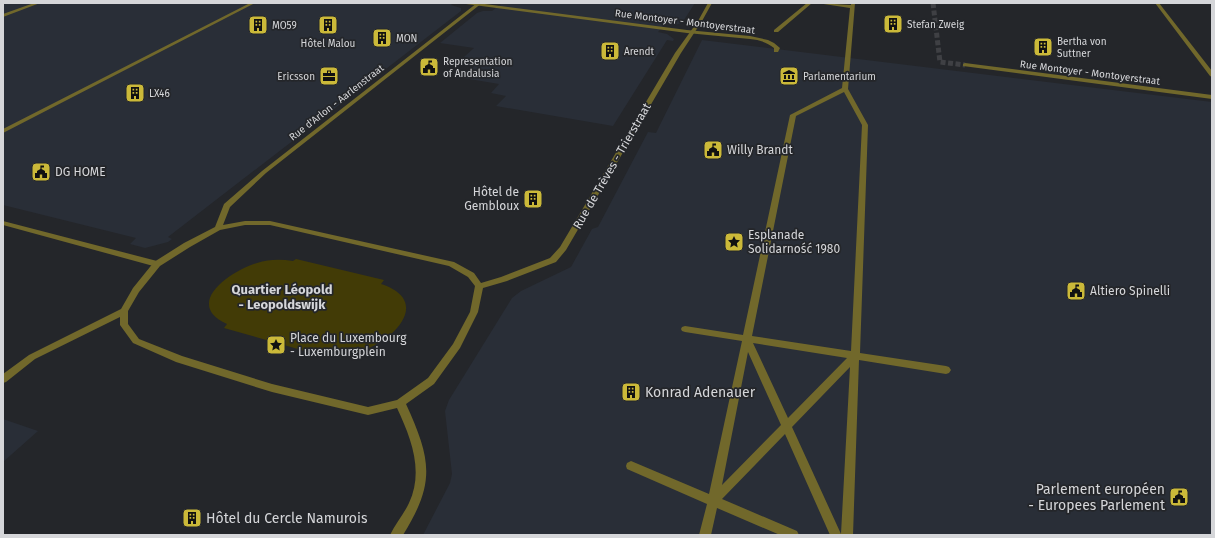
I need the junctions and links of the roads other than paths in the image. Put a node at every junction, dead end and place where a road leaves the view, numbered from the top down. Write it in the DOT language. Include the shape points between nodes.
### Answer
graph roads {
  1 [pos="38,3"];
  2 [pos="253,3"];
  3 [pos="466,3"];
  4 [pos="710,3"];
  5 [pos="810,3"];
  6 [pos="819,3"];
  7 [pos="1157,3"];
  8 [pos="479,4"];
  9 [pos="853,5"];
  10 [pos="3,16"];
  11 [pos="776,31"];
  12 [pos="692,32"];
  13 [pos="776,51"];
  14 [pos="965,65"];
  15 [pos="1212,75"];
  16 [pos="845,89"];
  17 [pos="1212,97"];
  18 [pos="3,131"];
  19 [pos="3,224"];
  20 [pos="218,228"];
  21 [pos="157,264"];
  22 [pos="479,286"];
  23 [pos="124,312"];
  24 [pos="685,329"];
  25 [pos="747,339"];
  26 [pos="855,356"];
  27 [pos="946,370"];
  28 [pos="3,379"];
  29 [pos="400,403"];
  30 [pos="787,426"];
  31 [pos="631,466"];
  32 [pos="713,501"];
  33 [pos="396,535"];
  34 [pos="705,535"];
  35 [pos="793,535"];
  36 [pos="836,535"];
  37 [pos="847,535"];
  1 -- 10 [label="street"];
  2 -- 18 [label="street"];
  3 -- 8 [label="street, Rue Montoyer - Montoyerstraat"];
  4 -- 12 [label="street, Rue de Trèves - Trierstraat"];
  5 -- 11 [label="street"];
  6 -- 9 [label="street"];
  7 -- 15 [label="street"];
  8 -- 12 [label="street, Rue Montoyer - Montoyerstraat"];
  8 -- 20 [label="street, Rue d'Arlon - Aarlenstraat" via="264,172 227,206"];
  9 -- 16 [label="street"];
  12 -- 13 [label="street, Rue Montoyer - Montoyerstraat" via="769,41 777,48"];
  12 -- 22 [label="street, Rue de Trèves - Trierstraat" via="563,248 553,260"];
  14 -- 17 [label="street, Rue Montoyer - Montoyerstraat"];
  16 -- 25 [label="street" via="793,115"];
  16 -- 26 [label="street" via="865,125"];
  19 -- 21 [label="street"];
  20 -- 21 [label="street"];
  20 -- 22 [label="street" via="245,222 270,222 451,264 471,275"];
  21 -- 23 [label="street" via="136,290"];
  22 -- 29 [label="street" via="474,312 457,346 432,381"];
  23 -- 28 [label="street" via="32,357"];
  23 -- 29 [label="street" via="124,324 136,341 179,359 272,388 368,411"];
  24 -- 25 [label="street"];
  25 -- 26 [label="street"];
  25 -- 30 [label="street"];
  25 -- 32 [label="street"];
  26 -- 27 [label="street"];
  26 -- 30 [label="street"];
  26 -- 37 [label="street"];
  29 -- 33 [label="street" via="417,443 421,466 419,490"];
  30 -- 32 [label="street"];
  30 -- 36 [label="street"];
  31 -- 32 [label="street"];
  32 -- 34 [label="street"];
  32 -- 35 [label="street"];
}
